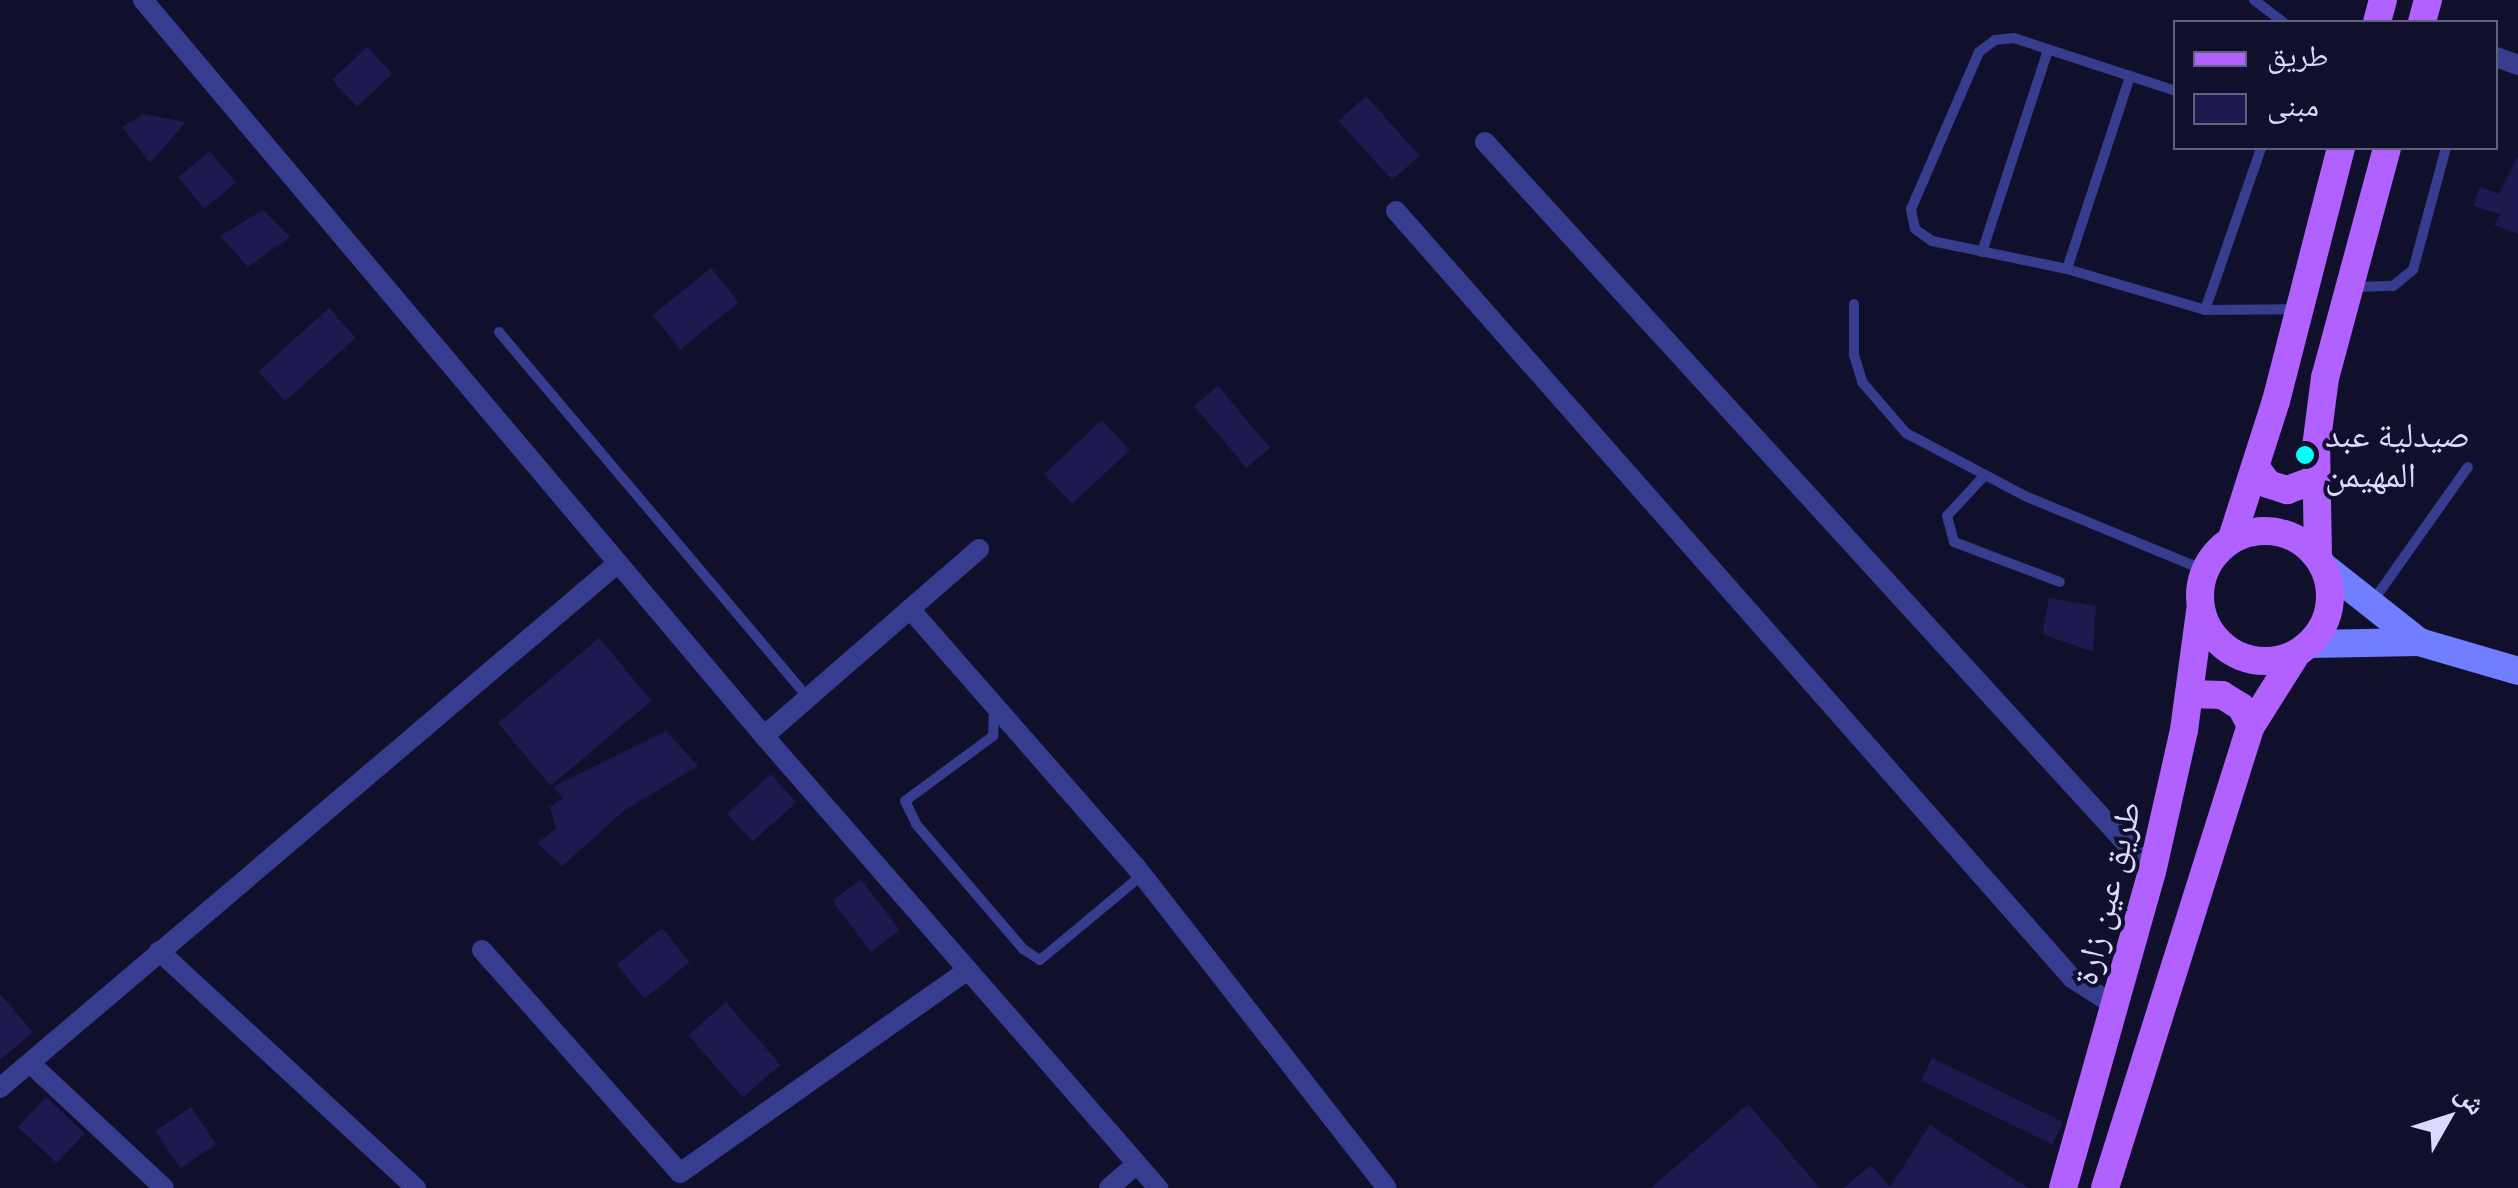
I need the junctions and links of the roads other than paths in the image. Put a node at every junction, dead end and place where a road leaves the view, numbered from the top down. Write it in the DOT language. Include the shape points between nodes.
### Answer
graph roads {
  1 [pos="143,0"];
  2 [pos="2254,0"];
  3 [pos="2280,20"];
  4 [pos="2048,50"];
  5 [pos="2130,76"];
  6 [pos="2173,90"];
  7 [pos="1485,142"];
  8 [pos="2259,150"];
  9 [pos="2340,150"];
  10 [pos="2386,150"];
  11 [pos="2445,150"];
  12 [pos="1396,211"];
  13 [pos="1982,252"];
  14 [pos="2067,269"];
  15 [pos="2348,287"];
  16 [pos="1854,304"];
  17 [pos="2205,310"];
  18 [pos="2298,310"];
  19 [pos="498,332"];
  20 [pos="2468,467"];
  21 [pos="2256,468"];
  22 [pos="1984,476"];
  23 [pos="2316,480"];
  24 [pos="2232,538"];
  25 [pos="978,548"];
  26 [pos="2321,561"];
  27 [pos="618,563"];
  28 [pos="2204,570"];
  29 [pos="2060,582"];
  30 [pos="2369,606"];
  31 [pos="910,610"];
  32 [pos="2200,612"];
  33 [pos="2419,642"];
  34 [pos="2303,648"];
  35 [pos="2518,672"];
  36 [pos="2190,694"];
  37 [pos="808,698"];
  38 [pos="993,705"];
  39 [pos="2252,726"];
  40 [pos="764,736"];
  41 [pos="2152,872"];
  42 [pos="1142,875"];
  43 [pos="482,950"];
  44 [pos="160,951"];
  45 [pos="968,970"];
  46 [pos="2117,1007"];
  47 [pos="30,1062"];
  48 [pos="0,1088"];
  49 [pos="1137,1164"];
  50 [pos="164,1188"];
  51 [pos="416,1188"];
  52 [pos="1109,1188"];
  53 [pos="1158,1188"];
  54 [pos="1387,1188"];
  55 [pos="2064,1188"];
  56 [pos="2105,1188"];
  1 -- 27 [label="street"];
  2 -- 3 [label="lane"];
  4 -- 5 [label="lane"];
  4 -- 13 [label="lane"];
  4 -- 13 [label="lane" via="2014,38 1995,40 1979,52 1911,210 1915,228 1932,241"];
  5 -- 6 [label="lane"];
  5 -- 14 [label="lane"];
  7 -- 41 [label="street"];
  8 -- 17 [label="lane"];
  9 -- 18 [label="main road"];
  10 -- 15 [label="main road"];
  11 -- 15 [label="lane" via="2413,270 2393,286"];
  12 -- 46 [label="street" via="2072,978"];
  13 -- 14 [label="lane"];
  14 -- 17 [label="lane"];
  15 -- 23 [label="main road" via="2325,378"];
  16 -- 22 [label="lane" via="1854,355 1873,396 1906,433"];
  17 -- 18 [label="lane"];
  18 -- 21 [label="main road"];
  19 -- 37 [label="lane"];
  20 -- 30 [label="lane"];
  21 -- 23 [label="main road" via="2268,484 2287,490"];
  21 -- 24 [label="main road"];
  22 -- 28 [label="lane"];
  22 -- 29 [label="lane" via="1947,516 1954,542"];
  23 -- 26 [label="main road"];
  24 -- 26 [label="main road" via="2278,531"];
  24 -- 28 [label="main road"];
  25 -- 31 [label="street"];
  26 -- 30 [label="main road"];
  26 -- 34 [label="main road" via="2330,607"];
  27 -- 40 [label="street"];
  27 -- 44 [label="street"];
  28 -- 32 [label="main road"];
  30 -- 33 [label="main road"];
  31 -- 37 [label="street"];
  31 -- 38 [label="street"];
  32 -- 34 [label="main road" via="2214,638 2238,656 2268,662"];
  32 -- 36 [label="main road, طريق عين زارة"];
  33 -- 34 [label="main road"];
  33 -- 35 [label="main road"];
  34 -- 39 [label="main road"];
  36 -- 39 [label="main road" via="2222,695"];
  36 -- 41 [label="main road, طريق عين زارة"];
  37 -- 40 [label="street"];
  38 -- 42 [label="street"];
  38 -- 42 [label="lane" via="992,736 905,802 916,824 1023,949 1040,960"];
  39 -- 56 [label="main road"];
  40 -- 45 [label="street"];
  41 -- 46 [label="main road, طريق عين زارة"];
  42 -- 54 [label="street"];
  43 -- 45 [label="street" via="680,1173"];
  44 -- 47 [label="street"];
  44 -- 51 [label="street"];
  45 -- 49 [label="street"];
  46 -- 55 [label="main road, طريق عين زارة"];
  47 -- 48 [label="street"];
  47 -- 50 [label="street"];
  49 -- 52 [label="street"];
  49 -- 53 [label="street"];
}
